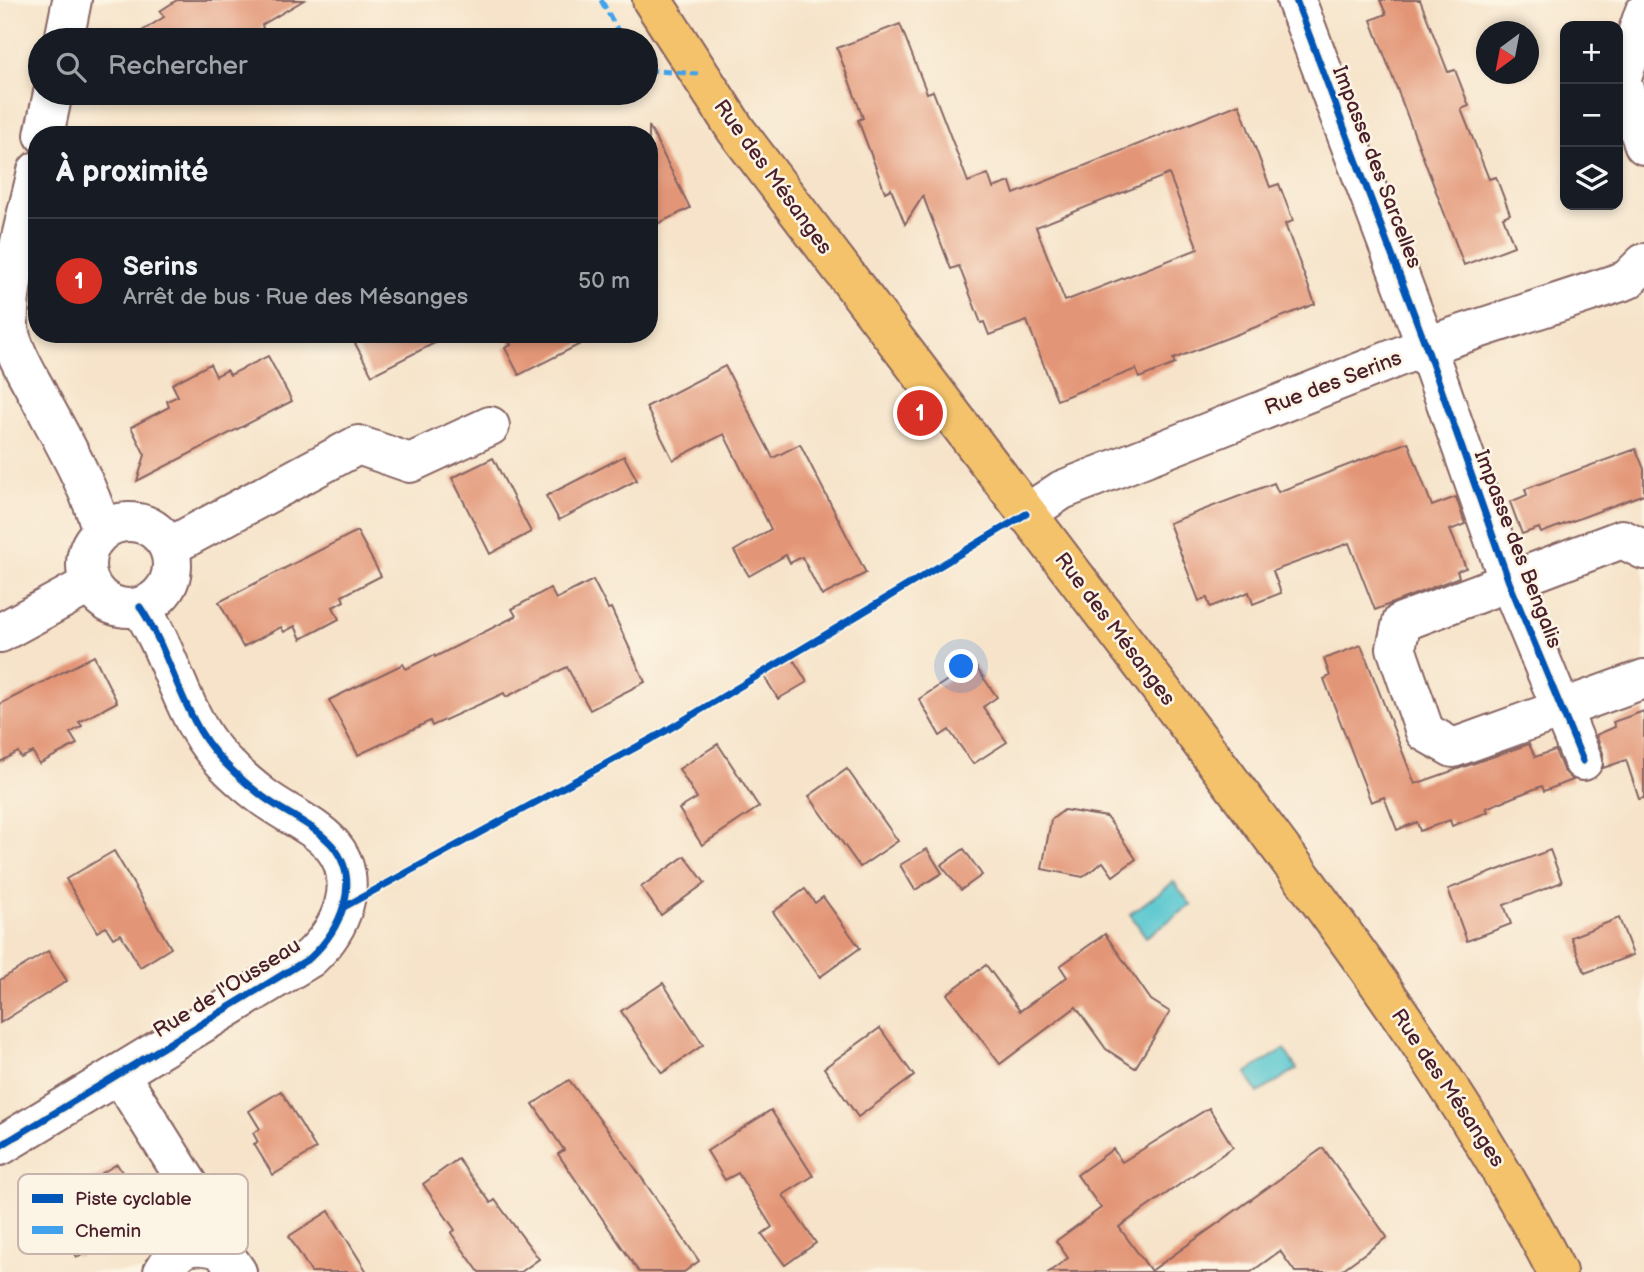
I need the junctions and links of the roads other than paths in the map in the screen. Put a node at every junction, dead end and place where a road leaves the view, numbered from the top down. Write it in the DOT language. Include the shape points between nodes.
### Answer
graph roads {
  1 [pos="72,0"];
  2 [pos="652,0"];
  3 [pos="1296,0"];
  4 [pos="1644,13"];
  5 [pos="66,28"];
  6 [pos="1633,77"];
  7 [pos="50,105"];
  8 [pos="46,126"];
  9 [pos="1644,145"];
  10 [pos="28,203"];
  11 [pos="1644,263"];
  12 [pos="7,279"];
  13 [pos="1426,346"];
  14 [pos="490,426"];
  15 [pos="1026,514"];
  16 [pos="102,531"];
  17 [pos="169,547"];
  18 [pos="1644,550"];
  19 [pos="1509,582"];
  20 [pos="90,584"];
  21 [pos="140,607"];
  22 [pos="0,633"];
  23 [pos="1644,680"];
  24 [pos="1561,709"];
  25 [pos="1583,761"];
  26 [pos="120,1075"];
  27 [pos="0,1146"];
  28 [pos="182,1174"];
  29 [pos="174,1254"];
  30 [pos="224,1254"];
  31 [pos="163,1272"];
  32 [pos="237,1272"];
  33 [pos="1557,1272"];
  1 -- 5 [label="street"];
  2 -- 15 [label="main road, Rue des Mésanges" via="736,131"];
  3 -- 13 [label="street, Impasse des Sarcelles"];
  4 -- 6 [label="street"];
  6 -- 9 [label="street"];
  7 -- 8 [label="street"];
  10 -- 12 [label="street"];
  11 -- 13 [label="street, Rue des Serins" via="1627,280"];
  12 -- 16 [label="street" via="10,335 92,497"];
  13 -- 15 [label="street, Rue des Serins" via="1062,490"];
  13 -- 19 [label="street, Impasse des Bengalis"];
  14 -- 17 [label="street" via="410,463 358,444"];
  15 -- 33 [label="main road, Rue des Mésanges" via="1373,975 1506,1174"];
  16 -- 17 [label="street" via="126,521 139,523 151,527"];
  16 -- 20 [label="street" via="87,556"];
  17 -- 21 [label="street" via="173,572 169,584 152,603"];
  18 -- 19 [label="street" via="1622,539"];
  19 -- 24 [label="street, Impasse des Bengalis"];
  19 -- 24 [label="street" via="1402,622 1396,648 1425,732 1452,748"];
  20 -- 21 [label="street" via="111,604"];
  20 -- 22 [label="street"];
  21 -- 26 [label="street, Rue de l'Ousseau" via="155,629 200,732 261,796 332,846 343,869 346,894 334,932 310,958"];
  23 -- 24 [label="street"];
  24 -- 25 [label="street, Impasse des Bengalis"];
  26 -- 27 [label="street, Rue de l'Ousseau"];
  26 -- 28 [label="street"];
  29 -- 31 [label="street"];
  30 -- 32 [label="street"];
}
